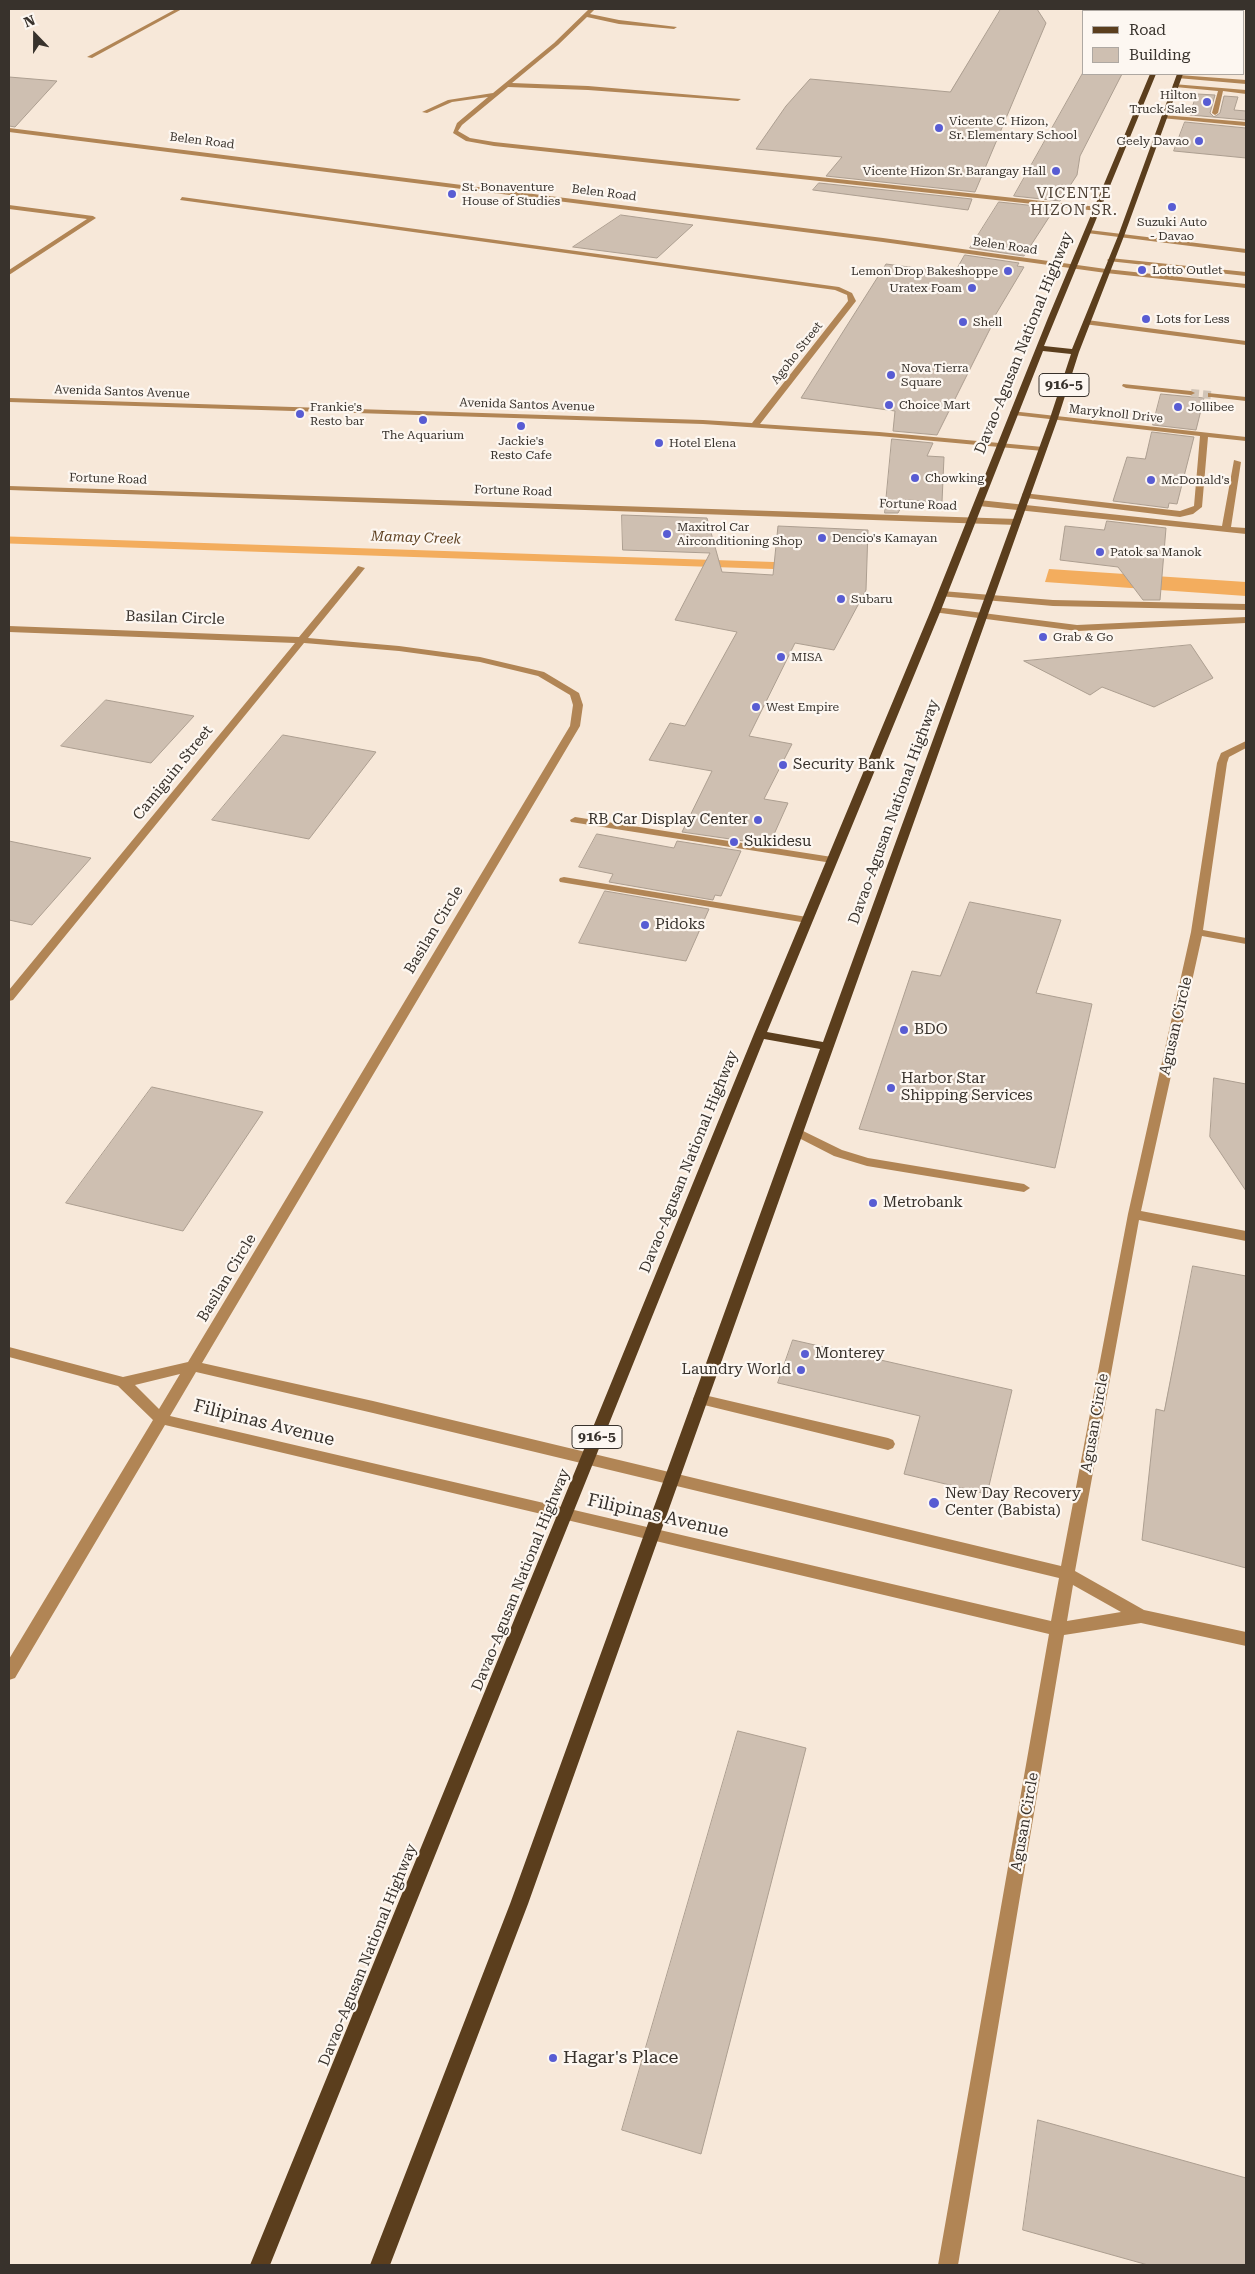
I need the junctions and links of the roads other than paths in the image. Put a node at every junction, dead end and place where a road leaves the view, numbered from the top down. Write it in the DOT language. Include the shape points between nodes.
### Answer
graph roads {
  1 [pos="179,9"];
  2 [pos="592,9"];
  3 [pos="1183,9"];
  4 [pos="1202,10"];
  5 [pos="586,15"];
  6 [pos="674,27"];
  7 [pos="90,57"];
  8 [pos="1153,75"];
  9 [pos="1179,75"];
  10 [pos="1246,82"];
  11 [pos="506,85"];
  12 [pos="1175,86"];
  13 [pos="1221,90"];
  14 [pos="1246,92"];
  15 [pos="494,95"];
  16 [pos="738,99"];
  17 [pos="1166,109"];
  18 [pos="1176,110"];
  19 [pos="426,112"];
  20 [pos="1206,113"];
  21 [pos="1215,113"];
  22 [pos="1223,114"];
  23 [pos="1163,117"];
  24 [pos="1246,124"];
  25 [pos="9,130"];
  26 [pos="182,200"];
  27 [pos="9,207"];
  28 [pos="1098,209"];
  29 [pos="1088,232"];
  30 [pos="1121,236"];
  31 [pos="1246,251"];
  32 [pos="1110,260"];
  33 [pos="1074,267"];
  34 [pos="1106,271"];
  35 [pos="9,273"];
  36 [pos="1246,274"];
  37 [pos="1246,286"];
  38 [pos="1087,322"];
  39 [pos="1246,343"];
  40 [pos="1040,348"];
  41 [pos="1075,352"];
  42 [pos="1126,386"];
  43 [pos="1191,393"];
  44 [pos="1211,395"];
  45 [pos="9,400"];
  46 [pos="1246,400"];
  47 [pos="1014,414"];
  48 [pos="1054,418"];
  49 [pos="755,425"];
  50 [pos="1204,435"];
  51 [pos="1246,439"];
  52 [pos="1002,445"];
  53 [pos="1043,449"];
  54 [pos="1237,462"];
  55 [pos="9,488"];
  56 [pos="1026,495"];
  57 [pos="979,503"];
  58 [pos="1021,508"];
  59 [pos="972,520"];
  60 [pos="1017,522"];
  61 [pos="1226,529"];
  62 [pos="1246,531"];
  63 [pos="361,568"];
  64 [pos="942,594"];
  65 [pos="989,599"];
  66 [pos="1246,608"];
  67 [pos="936,610"];
  68 [pos="983,616"];
  69 [pos="1246,620"];
  70 [pos="9,629"];
  71 [pos="301,639"];
  72 [pos="1246,744"];
  73 [pos="574,820"];
  74 [pos="832,860"];
  75 [pos="564,880"];
  76 [pos="807,920"];
  77 [pos="1197,932"];
  78 [pos="1246,941"];
  79 [pos="9,997"];
  80 [pos="760,1034"];
  81 [pos="828,1047"];
  82 [pos="797,1132"];
  83 [pos="1024,1188"];
  84 [pos="1134,1214"];
  85 [pos="1246,1236"];
  86 [pos="9,1352"];
  87 [pos="193,1366"];
  88 [pos="123,1382"];
  89 [pos="700,1399"];
  90 [pos="161,1419"];
  91 [pos="888,1444"];
  92 [pos="588,1458"];
  93 [pos="671,1478"];
  94 [pos="566,1515"];
  95 [pos="651,1535"];
  96 [pos="1067,1574"];
  97 [pos="1141,1616"];
  98 [pos="1058,1629"];
  99 [pos="1246,1639"];
  100 [pos="9,1673"];
  101 [pos="260,2265"];
  102 [pos="380,2265"];
  103 [pos="948,2265"];
  1 -- 7 [label="street"];
  2 -- 5 [label="street"];
  3 -- 4 [label="street"];
  5 -- 6 [label="street"];
  5 -- 11 [label="street"];
  8 -- 28 [label="main road, Davao-Agusan National Highway / 916-5"];
  9 -- 10 [label="street"];
  9 -- 12 [label="main road, Davao-Agusan National Highway / 916-5"];
  11 -- 15 [label="street"];
  11 -- 16 [label="street"];
  12 -- 13 [label="street"];
  12 -- 17 [label="main road, Davao-Agusan National Highway / 916-5"];
  13 -- 14 [label="street"];
  13 -- 21 [label="street"];
  15 -- 19 [label="street" via="459,98"];
  15 -- 28 [label="street" via="459,124 455,132 468,140 494,144"];
  17 -- 18 [label="street"];
  17 -- 23 [label="main road, Davao-Agusan National Highway / 916-5"];
  20 -- 21 [label="street"];
  21 -- 22 [label="street"];
  23 -- 24 [label="street"];
  23 -- 30 [label="main road, Davao-Agusan National Highway / 916-5"];
  25 -- 33 [label="street, Belen Road" via="844,234"];
  26 -- 49 [label="street, Agoho Street" via="837,288 850,294 852,301"];
  27 -- 35 [label="street" via="93,218"];
  28 -- 29 [label="main road, Davao-Agusan National Highway / 916-5"];
  29 -- 30 [label="street"];
  29 -- 33 [label="main road, Davao-Agusan National Highway / 916-5"];
  30 -- 31 [label="street"];
  30 -- 32 [label="main road, Davao-Agusan National Highway / 916-5"];
  32 -- 34 [label="main road, Davao-Agusan National Highway / 916-5"];
  32 -- 36 [label="street"];
  33 -- 34 [label="street, Belen Road"];
  33 -- 40 [label="main road, Davao-Agusan National Highway / 916-5"];
  34 -- 37 [label="street, Belen Road"];
  34 -- 38 [label="main road, Davao-Agusan National Highway / 916-5"];
  38 -- 39 [label="street"];
  38 -- 41 [label="main road, Davao-Agusan National Highway / 916-5"];
  40 -- 41 [label="main road"];
  40 -- 47 [label="main road, Davao-Agusan National Highway / 916-5"];
  41 -- 48 [label="main road, Davao-Agusan National Highway / 916-5"];
  42 -- 43 [label="street"];
  44 -- 46 [label="street"];
  45 -- 49 [label="street, Avenida Santos Avenue"];
  47 -- 48 [label="street, Maryknoll Drive"];
  47 -- 52 [label="main road, Davao-Agusan National Highway / 916-5"];
  48 -- 50 [label="street, Maryknoll Drive"];
  48 -- 53 [label="main road, Davao-Agusan National Highway / 916-5"];
  49 -- 52 [label="street, Avenida Santos Avenue"];
  50 -- 51 [label="street, Maryknoll Drive"];
  50 -- 56 [label="street" via="1198,507 1190,512 1180,514"];
  52 -- 53 [label="street, Avenida Santos Avenue"];
  52 -- 57 [label="main road, Davao-Agusan National Highway / 916-5"];
  53 -- 56 [label="main road, Davao-Agusan National Highway / 916-5"];
  54 -- 61 [label="street"];
  55 -- 59 [label="street, Fortune Road"];
  56 -- 58 [label="main road, Davao-Agusan National Highway / 916-5"];
  57 -- 58 [label="street"];
  57 -- 59 [label="main road, Davao-Agusan National Highway / 916-5"];
  58 -- 60 [label="main road, Davao-Agusan National Highway / 916-5"];
  58 -- 61 [label="street"];
  59 -- 60 [label="street, Fortune Road"];
  59 -- 64 [label="main road, Davao-Agusan National Highway / 916-5"];
  60 -- 65 [label="main road, Davao-Agusan National Highway / 916-5"];
  61 -- 62 [label="street"];
  63 -- 71 [label="street, Camiguin Street"];
  64 -- 65 [label="street"];
  64 -- 67 [label="main road, Davao-Agusan National Highway / 916-5"];
  65 -- 66 [label="street"];
  65 -- 68 [label="main road, Davao-Agusan National Highway / 916-5"];
  67 -- 68 [label="street"];
  67 -- 74 [label="main road, Davao-Agusan National Highway / 916-5"];
  68 -- 69 [label="street" via="1077,628"];
  68 -- 81 [label="main road, Davao-Agusan National Highway / 916-5"];
  70 -- 71 [label="street, Basilan Circle"];
  71 -- 79 [label="street, Camiguin Street"];
  71 -- 87 [label="street, Basilan Circle" via="468,657 561,682 575,694 578,708 576,726"];
  72 -- 77 [label="street, Agusan Circle" via="1226,755 1222,764"];
  73 -- 74 [label="street"];
  74 -- 76 [label="main road, Davao-Agusan National Highway / 916-5"];
  75 -- 76 [label="street"];
  76 -- 80 [label="main road, Davao-Agusan National Highway / 916-5"];
  77 -- 78 [label="street"];
  77 -- 84 [label="street, Agusan Circle"];
  80 -- 81 [label="main road"];
  80 -- 92 [label="main road, Davao-Agusan National Highway / 916-5"];
  81 -- 82 [label="main road, Davao-Agusan National Highway / 916-5"];
  82 -- 83 [label="street" via="838,1153 867,1162"];
  82 -- 89 [label="main road, Davao-Agusan National Highway / 916-5"];
  84 -- 85 [label="street"];
  84 -- 96 [label="street, Agusan Circle"];
  86 -- 88 [label="street, Filipinas Avenue"];
  87 -- 88 [label="street, Filipinas Avenue"];
  87 -- 90 [label="street, Basilan Circle"];
  87 -- 92 [label="street, Filipinas Avenue"];
  88 -- 90 [label="street, Filipinas Avenue"];
  89 -- 91 [label="street"];
  89 -- 93 [label="main road, Davao-Agusan National Highway / 916-5"];
  90 -- 94 [label="street, Filipinas Avenue"];
  90 -- 100 [label="street, Basilan Circle"];
  92 -- 93 [label="street, Filipinas Avenue"];
  92 -- 94 [label="main road, Davao-Agusan National Highway / 916-5"];
  93 -- 95 [label="main road, Davao-Agusan National Highway / 916-5"];
  93 -- 96 [label="street, Filipinas Avenue"];
  94 -- 95 [label="street, Filipinas Avenue"];
  94 -- 101 [label="main road, Davao-Agusan National Highway / 916-5"];
  95 -- 98 [label="street, Filipinas Avenue"];
  95 -- 102 [label="main road, Davao-Agusan National Highway / 916-5" via="520,1904"];
  96 -- 97 [label="street, Filipinas Avenue"];
  96 -- 98 [label="street, Agusan Circle"];
  97 -- 98 [label="street, Filipinas Avenue"];
  97 -- 99 [label="street, Filipinas Avenue"];
  98 -- 103 [label="street, Agusan Circle"];
}
